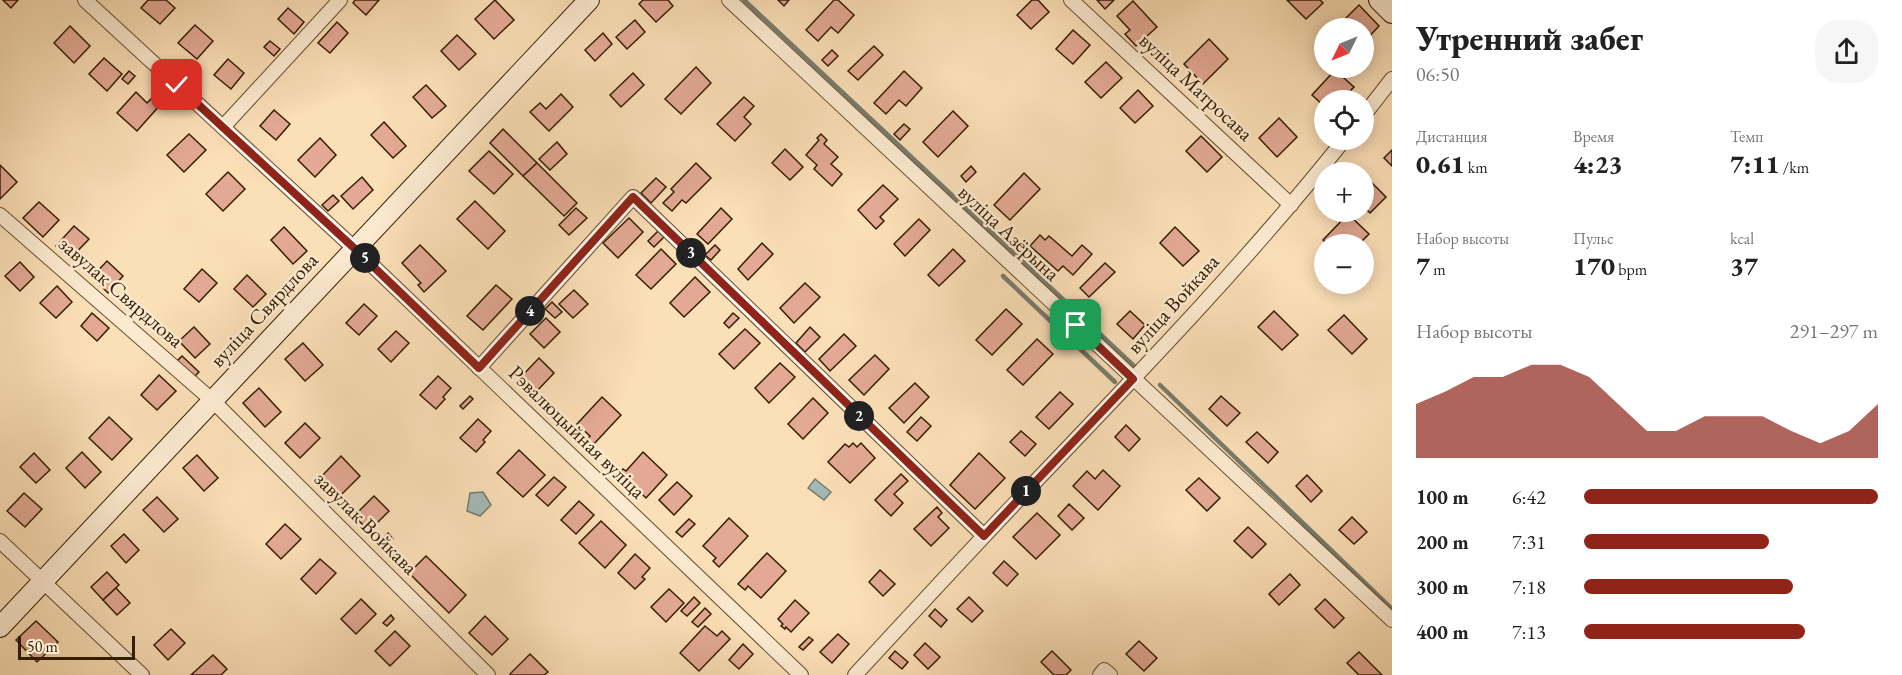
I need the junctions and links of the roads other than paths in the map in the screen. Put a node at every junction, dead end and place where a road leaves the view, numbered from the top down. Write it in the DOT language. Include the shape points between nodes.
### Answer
graph roads {
  1 [pos="85,0"];
  2 [pos="340,0"];
  3 [pos="589,0"];
  4 [pos="729,0"];
  5 [pos="1071,0"];
  6 [pos="1378,0"];
  7 [pos="1392,13"];
  8 [pos="1392,79"];
  9 [pos="1374,102"];
  10 [pos="224,127"];
  11 [pos="1336,150"];
  12 [pos="1292,205"];
  13 [pos="0,215"];
  14 [pos="354,248"];
  15 [pos="479,368"];
  16 [pos="1133,379"];
  17 [pos="213,401"];
  18 [pos="984,536"];
  19 [pos="0,541"];
  20 [pos="42,581"];
  21 [pos="1392,620"];
  22 [pos="0,627"];
  23 [pos="142,675"];
  24 [pos="489,675"];
  25 [pos="801,675"];
  26 [pos="855,675"];
  27 [pos="1100,675"];
  28 [pos="1110,675"];
  1 -- 10 [label="street, Рэвалюцыйная вуліца"];
  2 -- 10 [label="street"];
  3 -- 14 [label="main road, вуліца Свярдлова"];
  4 -- 16 [label="street, вуліца Азёрына"];
  5 -- 12 [label="street, вуліца Матросава"];
  6 -- 7 [label="main road"];
  8 -- 9 [label="street"];
  10 -- 14 [label="street, Рэвалюцыйная вуліца"];
  11 -- 12 [label="street, вуліца Войкава"];
  12 -- 16 [label="street, вуліца Войкава"];
  13 -- 17 [label="street, завулак Свярдлова"];
  14 -- 15 [label="street, Рэвалюцыйная вуліца"];
  14 -- 17 [label="main road, вуліца Свярдлова"];
  15 -- 18 [label="street" via="633,197"];
  15 -- 25 [label="street, Рэвалюцыйная вуліца"];
  16 -- 18 [label="street, вуліца Войкава"];
  16 -- 21 [label="street, вуліца Азёрына"];
  17 -- 20 [label="main road, вуліца Свярдлова"];
  17 -- 24 [label="street, завулак Войкава"];
  18 -- 26 [label="street, вуліца Войкава"];
  19 -- 20 [label="street"];
  20 -- 22 [label="main road, вуліца Свярдлова"];
  20 -- 23 [label="street"];
  27 -- 28 [label="street" via="1104,670"];
}
